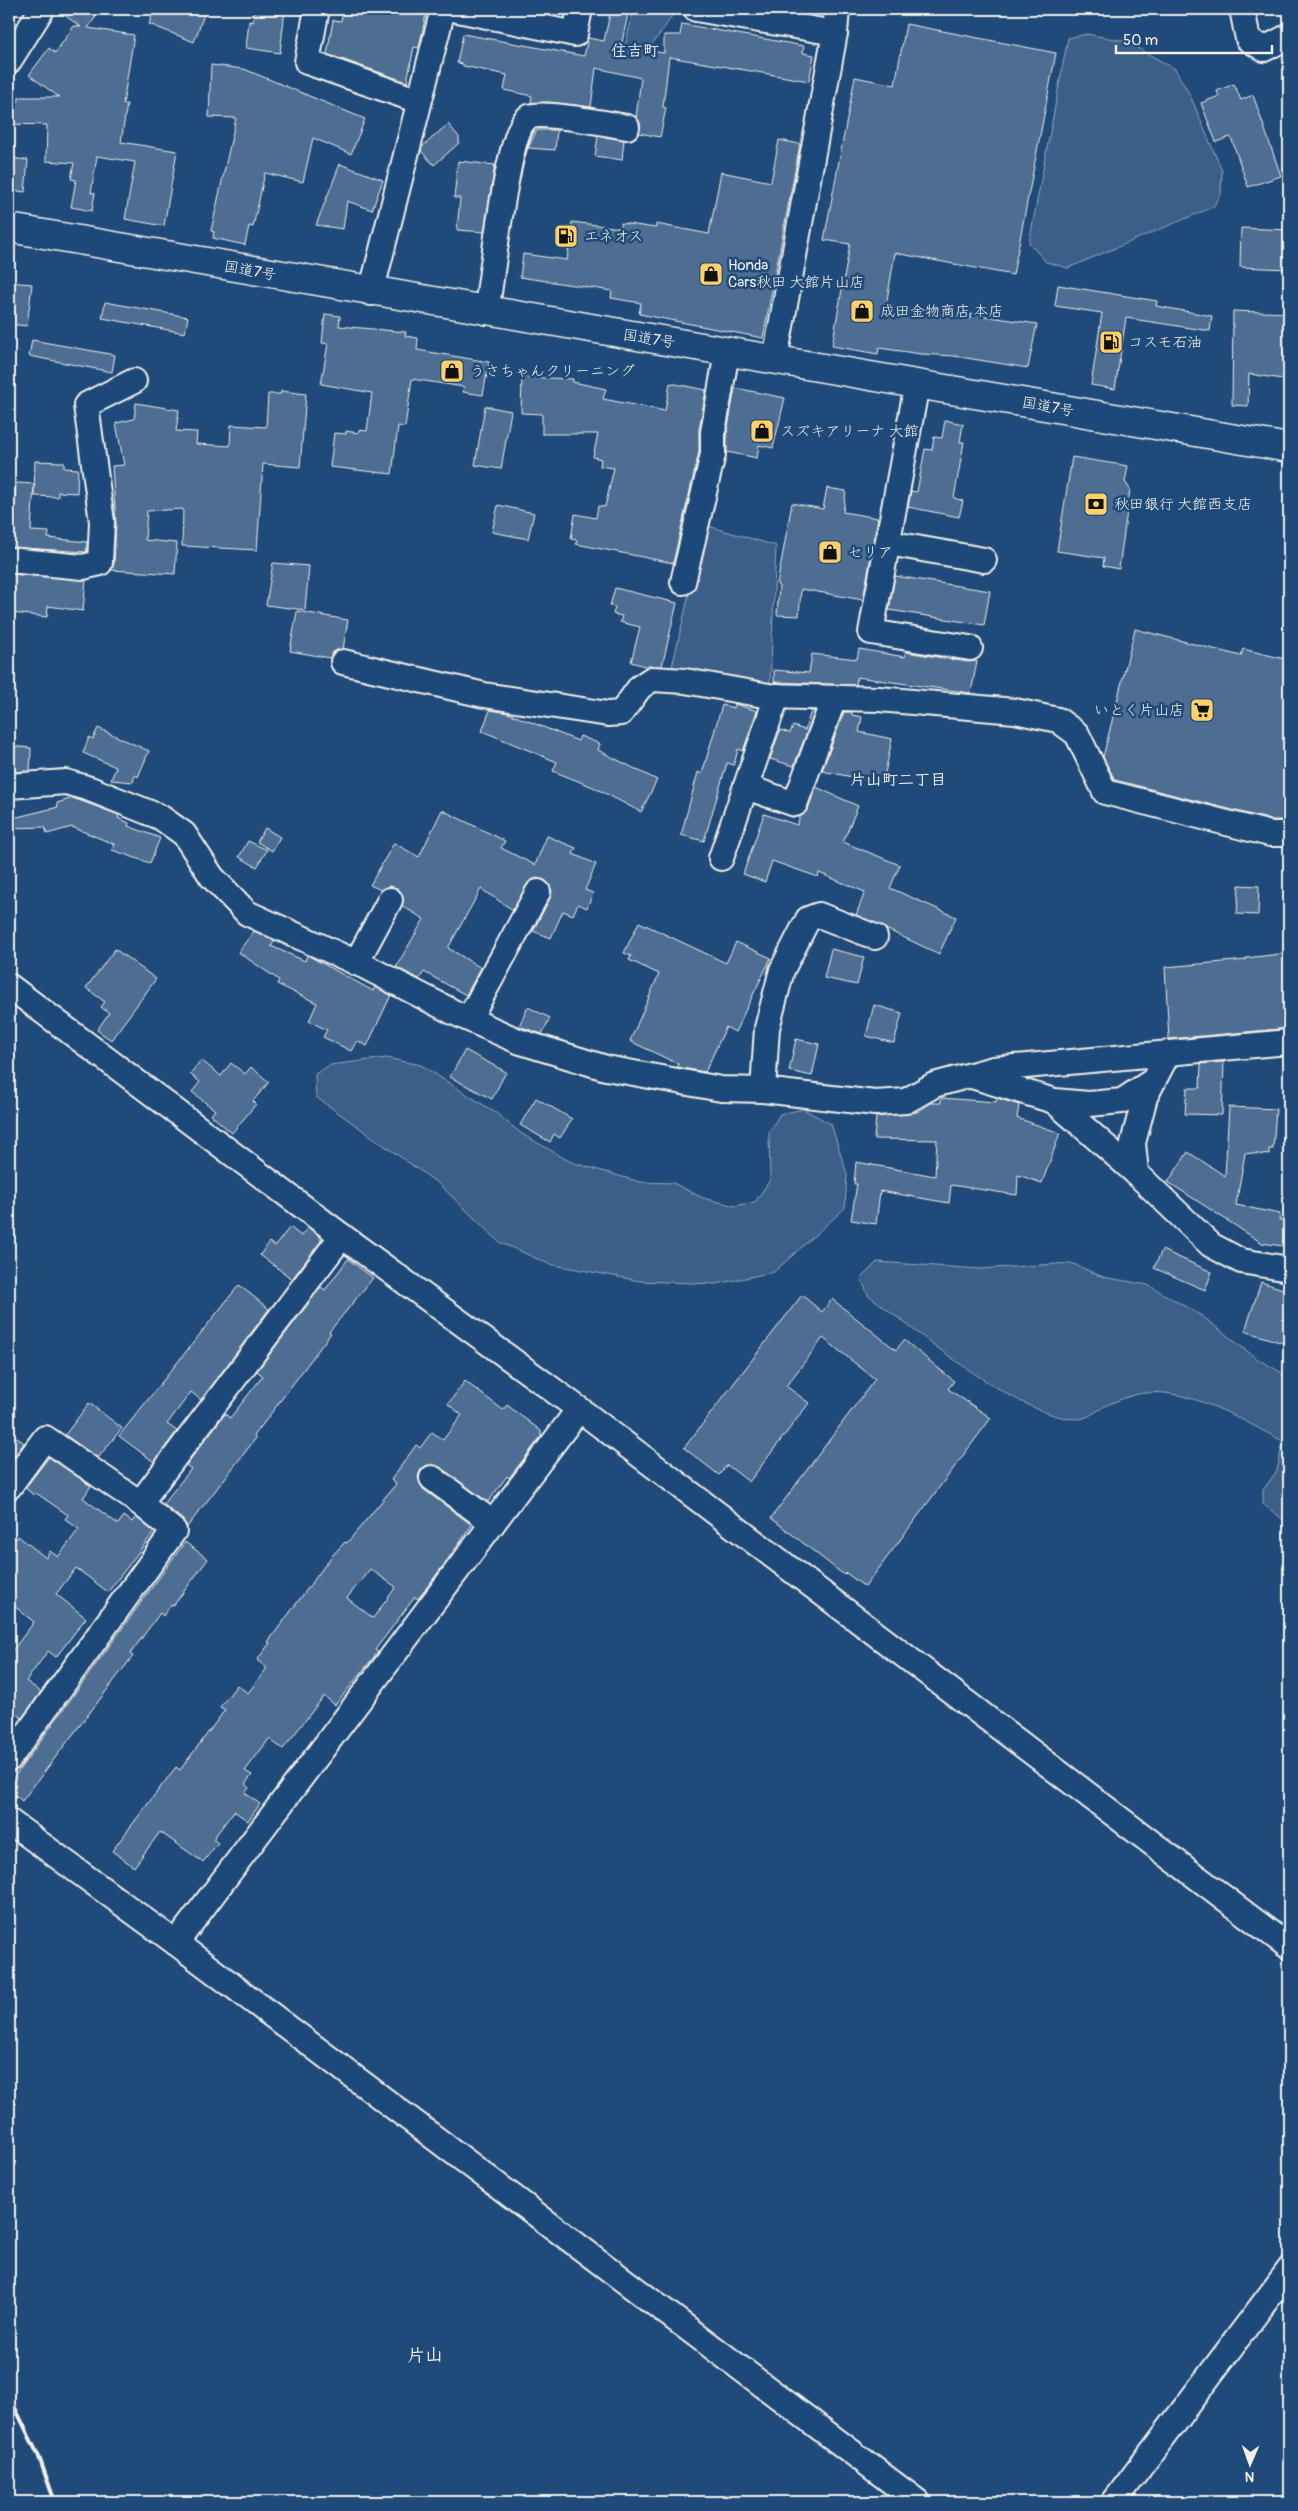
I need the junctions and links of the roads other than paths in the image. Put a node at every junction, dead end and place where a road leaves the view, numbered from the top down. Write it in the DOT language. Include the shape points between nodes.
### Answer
graph roads {
  1 [pos="42,9"];
  2 [pos="317,9"];
  3 [pos="443,9"];
  4 [pos="453,9"];
  5 [pos="580,9"];
  6 [pos="696,9"];
  7 [pos="837,9"];
  8 [pos="1242,9"];
  9 [pos="835,33"];
  10 [pos="1289,36"];
  11 [pos="9,61"];
  12 [pos="419,101"];
  13 [pos="627,127"];
  14 [pos="9,228"];
  15 [pos="370,293"];
  16 [pos="486,312"];
  17 [pos="727,352"];
  18 [pos="775,360"];
  19 [pos="134,381"];
  20 [pos="917,384"];
  21 [pos="1289,448"];
  22 [pos="888,543"];
  23 [pos="9,560"];
  24 [pos="984,560"];
  25 [pos="682,582"];
  26 [pos="970,648"];
  27 [pos="343,662"];
  28 [pos="777,696"];
  29 [pos="834,698"];
  30 [pos="9,786"];
  31 [pos="746,787"];
  32 [pos="1289,834"];
  33 [pos="721,858"];
  34 [pos="538,892"];
  35 [pos="390,900"];
  36 [pos="875,938"];
  37 [pos="356,963"];
  38 [pos="9,986"];
  39 [pos="469,1019"];
  40 [pos="1289,1042"];
  41 [pos="1168,1053"];
  42 [pos="970,1075"];
  43 [pos="1154,1080"];
  44 [pos="763,1090"];
  45 [pos="1054,1100"];
  46 [pos="1136,1173"];
  47 [pos="342,1236"];
  48 [pos="1289,1269"];
  49 [pos="579,1409"];
  50 [pos="432,1478"];
  51 [pos="9,1487"];
  52 [pos="140,1503"];
  53 [pos="493,1523"];
  54 [pos="9,1758"];
  55 [pos="9,1821"];
  56 [pos="176,1943"];
  57 [pos="1289,1947"];
  58 [pos="1289,2270"];
  59 [pos="918,2502"];
  60 [pos="1114,2502"];
  1 -- 11 [label="street"];
  2 -- 12 [label="street" via="307,62"];
  3 -- 12 [label="street"];
  4 -- 5 [label="street" via="575,34"];
  6 -- 9 [label="street"];
  7 -- 9 [label="street"];
  8 -- 10 [label="street" via="1248,39 1264,49"];
  9 -- 18 [label="street"];
  12 -- 15 [label="street"];
  13 -- 16 [label="street" via="551,116 530,116 521,123 506,178"];
  14 -- 15 [label="highway, 国道7号"];
  15 -- 16 [label="highway, 国道7号"];
  16 -- 17 [label="highway, 国道7号"];
  17 -- 18 [label="highway, 国道7号"];
  17 -- 25 [label="street" via="713,432 713,454"];
  18 -- 20 [label="highway, 国道7号"];
  19 -- 23 [label="street" via="86,405 102,522 100,563 83,567"];
  20 -- 21 [label="highway, 国道7号"];
  20 -- 22 [label="street"];
  22 -- 24 [label="street"];
  22 -- 26 [label="street" via="871,632"];
  27 -- 28 [label="street" via="484,695 608,714 621,713 640,687 652,679"];
  28 -- 29 [label="street"];
  28 -- 31 [label="street"];
  29 -- 31 [label="street" via="795,804"];
  29 -- 32 [label="street" via="1014,711 1058,720 1077,734 1105,792 1270,834"];
  30 -- 37 [label="street" via="66,782 160,817 184,834 212,877 247,913"];
  31 -- 33 [label="street"];
  34 -- 39 [label="street"];
  35 -- 37 [label="street"];
  36 -- 44 [label="street" via="819,915 808,919 782,970 767,1028"];
  37 -- 39 [label="street"];
  38 -- 47 [label="street"];
  39 -- 44 [label="street" via="518,1041 606,1068 721,1089"];
  40 -- 41 [label="street"];
  41 -- 42 [label="street" via="993,1069"];
  41 -- 43 [label="street"];
  42 -- 44 [label="street" via="934,1085 906,1101 875,1103"];
  42 -- 45 [label="street"];
  43 -- 45 [label="street" via="1122,1101 1089,1104"];
  43 -- 46 [label="street" via="1145,1097 1133,1143"];
  45 -- 46 [label="street"];
  46 -- 48 [label="street" via="1211,1245 1241,1261"];
  47 -- 49 [label="street"];
  47 -- 52 [label="street"];
  49 -- 53 [label="street"];
  49 -- 57 [label="street"];
  50 -- 53 [label="street"];
  51 -- 52 [label="street" via="45,1438"];
  52 -- 54 [label="street" via="174,1531"];
  53 -- 56 [label="street"];
  55 -- 56 [label="street"];
  56 -- 59 [label="street"];
  58 -- 60 [label="street"];
}
